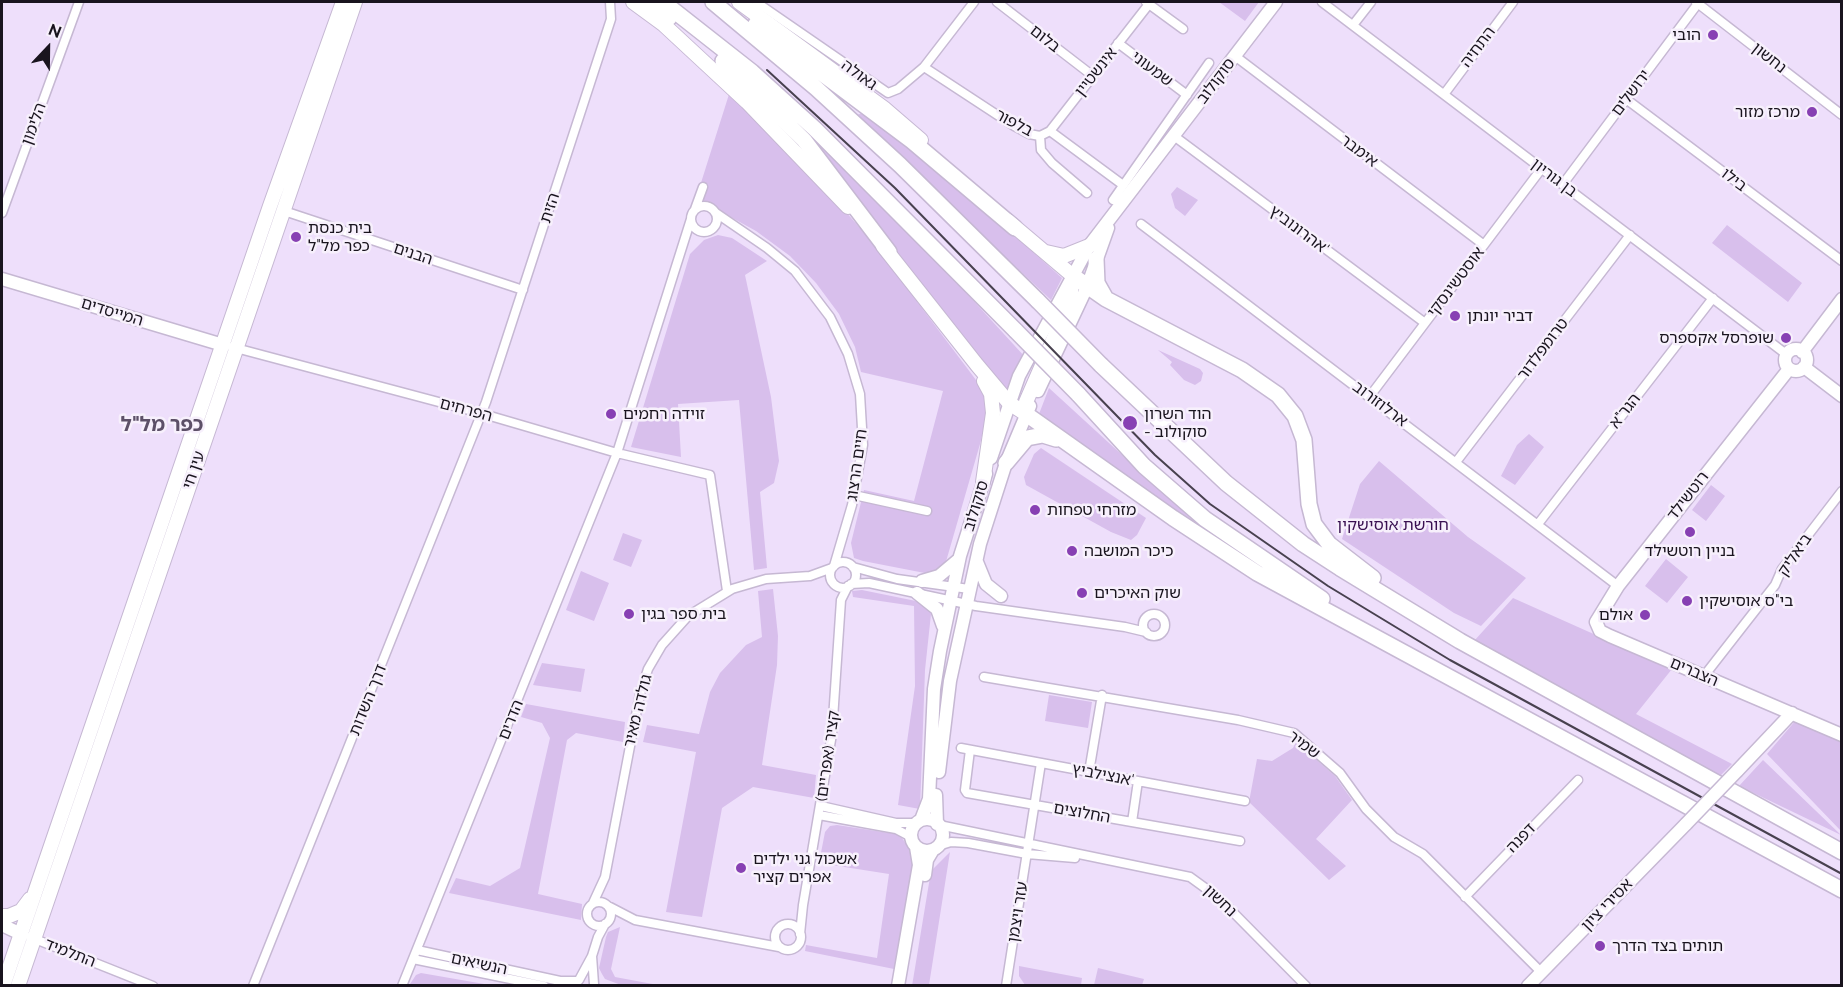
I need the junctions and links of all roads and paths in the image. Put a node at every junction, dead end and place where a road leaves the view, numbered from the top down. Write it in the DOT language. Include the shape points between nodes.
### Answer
graph roads {
  1 [pos="79,2"];
  2 [pos="343,2"];
  3 [pos="355,2"];
  4 [pos="610,2"];
  5 [pos="633,2"];
  6 [pos="648,2"];
  7 [pos="663,2"];
  8 [pos="713,2"];
  9 [pos="722,2"];
  10 [pos="739,2"];
  11 [pos="756,2"];
  12 [pos="974,2"];
  13 [pos="997,2"];
  14 [pos="1276,2"];
  15 [pos="1322,2"];
  16 [pos="1371,2"];
  17 [pos="1513,2"];
  18 [pos="1698,2"];
  19 [pos="1148,3"];
  20 [pos="1353,25"];
  21 [pos="1183,29"];
  22 [pos="1118,43"];
  23 [pos="1235,56"];
  24 [pos="1209,63"];
  25 [pos="924,67"];
  26 [pos="1093,76"];
  27 [pos="1444,93"];
  28 [pos="1186,95"];
  29 [pos="1626,99"];
  30 [pos="1842,115"];
  31 [pos="1050,131"];
  32 [pos="1040,136"];
  33 [pos="1174,136"];
  34 [pos="1542,168"];
  35 [pos="1563,184"];
  36 [pos="1123,185"];
  37 [pos="1087,193"];
  38 [pos="1113,200"];
  39 [pos="276,208"];
  40 [pos="694,210"];
  41 [pos="714,211"];
  42 [pos="2,213"];
  43 [pos="691,219"];
  44 [pos="1141,224"];
  45 [pos="737,228"];
  46 [pos="1015,228"];
  47 [pos="709,230"];
  48 [pos="1630,235"];
  49 [pos="1484,245"];
  50 [pos="1043,250"];
  51 [pos="681,251"];
  52 [pos="889,252"];
  53 [pos="1093,253"];
  54 [pos="1842,261"];
  55 [pos="1073,276"];
  56 [pos="2,279"];
  57 [pos="1087,287"];
  58 [pos="523,290"];
  59 [pos="1713,298"];
  60 [pos="1106,299"];
  61 [pos="1842,299"];
  62 [pos="1425,323"];
  63 [pos="230,347"];
  64 [pos="1802,352"];
  65 [pos="1786,354"];
  66 [pos="976,365"];
  67 [pos="1804,367"];
  68 [pos="1789,369"];
  69 [pos="1370,396"];
  70 [pos="1842,396"];
  71 [pos="1009,403"];
  72 [pos="480,413"];
  73 [pos="1026,414"];
  74 [pos="1069,444"];
  75 [pos="617,453"];
  76 [pos="1456,462"];
  77 [pos="1006,463"];
  78 [pos="983,482"];
  79 [pos="1842,491"];
  80 [pos="854,495"];
  81 [pos="927,511"];
  82 [pos="1538,524"];
  83 [pos="843,539"];
  84 [pos="960,556"];
  85 [pos="976,557"];
  86 [pos="852,566"];
  87 [pos="833,567"];
  88 [pos="810,576"];
  89 [pos="834,584"];
  90 [pos="850,585"];
  91 [pos="953,586"];
  92 [pos="1618,586"];
  93 [pos="920,587"];
  94 [pos="969,589"];
  95 [pos="727,591"];
  96 [pos="1001,596"];
  97 [pos="950,601"];
  98 [pos="965,604"];
  99 [pos="841,606"];
  100 [pos="1598,628"];
  101 [pos="944,629"];
  102 [pos="1146,632"];
  103 [pos="1447,633"];
  104 [pos="1443,672"];
  105 [pos="984,676"];
  106 [pos="1704,676"];
  107 [pos="1102,695"];
  108 [pos="1792,713"];
  109 [pos="1842,735"];
  110 [pos="966,749"];
  111 [pos="1041,763"];
  112 [pos="1089,772"];
  113 [pos="1578,780"];
  114 [pos="1138,781"];
  115 [pos="1738,795"];
  116 [pos="1245,801"];
  117 [pos="1034,805"];
  118 [pos="1689,807"];
  119 [pos="820,811"];
  120 [pos="919,822"];
  121 [pos="1132,822"];
  122 [pos="938,825"];
  123 [pos="1240,841"];
  124 [pos="914,842"];
  125 [pos="1028,843"];
  126 [pos="1842,846"];
  127 [pos="935,848"];
  128 [pos="1842,852"];
  129 [pos="1027,854"];
  130 [pos="1111,862"];
  131 [pos="605,877"];
  132 [pos="1842,890"];
  133 [pos="35,892"];
  134 [pos="1465,897"];
  135 [pos="1842,902"];
  136 [pos="593,903"];
  137 [pos="802,905"];
  138 [pos="609,906"];
  139 [pos="2,916"];
  140 [pos="635,920"];
  141 [pos="591,923"];
  142 [pos="606,924"];
  143 [pos="786,924"];
  144 [pos="2,926"];
  145 [pos="777,930"];
  146 [pos="800,934"];
  147 [pos="28,936"];
  148 [pos="753,941"];
  149 [pos="594,946"];
  150 [pos="780,947"];
  151 [pos="417,950"];
  152 [pos="592,956"];
  153 [pos="413,959"];
  154 [pos="1009,970"];
  155 [pos="1541,972"];
  156 [pos="576,982"];
  157 [pos="595,985"];
  158 [pos="3,986"];
  159 [pos="18,986"];
  160 [pos="153,986"];
  161 [pos="253,986"];
  162 [pos="402,986"];
  163 [pos="544,986"];
  164 [pos="898,986"];
  165 [pos="906,986"];
  166 [pos="1006,986"];
  167 [pos="1014,986"];
  168 [pos="1306,986"];
  169 [pos="1528,986"];
  1 -- 42 [label="street, הלימון"];
  2 -- 39 [label="main road, עין חי"];
  3 -- 39 [label="main road, עין חי"];
  4 -- 58 [label="street, הזית" via="611,19"];
  5 -- 52 [label="main road" via="747,102"];
  6 -- 52 [label="highway" via="700,41 804,140"];
  7 -- 104 [label="highway, bridge" via="752,72 823,137 1078,394 1144,466 1205,519 1320,598"];
  8 -- 103 [label="highway, bridge" via="900,165 1200,461 1340,568"];
  9 -- 46 [label="highway" via="796,52 912,141"];
  10 -- 46 [label="main road" via="903,124"];
  11 -- 25 [label="street, גאולה" via="883,92 893,92"];
  12 -- 25 [label="street, גאולה"];
  13 -- 26 [label="street, בלום"];
  14 -- 23 [label="street, סוקולוב"];
  15 -- 20 [label="street, בן גוריון"];
  16 -- 20 [label="street"];
  17 -- 27 [label="street, התחיה"];
  18 -- 29 [label="street, ירושלים"];
  18 -- 30 [label="street, נחשון"];
  19 -- 21 [label="street"];
  19 -- 22 [label="street, אינשטיין"];
  20 -- 27 [label="street, בן גוריון"];
  22 -- 26 [label="street, אינשטיין"];
  22 -- 28 [label="street, שמעוני"];
  23 -- 33 [label="street, סוקולוב"];
  23 -- 49 [label="street, אימבר"];
  24 -- 28 [label="street"];
  25 -- 32 [label="street, בלפור" via="1014,126"];
  26 -- 31 [label="street, אינשטיין"];
  27 -- 34 [label="street, בן גוריון"];
  28 -- 36 [label="street"];
  29 -- 35 [label="street, ירושלים"];
  29 -- 54 [label="street, בילו"];
  31 -- 32 [label="street, אינשטיין"];
  31 -- 36 [label="street, בלפור"];
  32 -- 37 [label="street, בלפור" via="1041,150"];
  33 -- 53 [label="street, סוקולוב" via="1112,219"];
  33 -- 62 [label="street, אהרונוביץ'"];
  34 -- 35 [label="street, בן גוריון"];
  34 -- 49 [label="street, אוסטשינסקי"];
  35 -- 48 [label="street, בן גוריון"];
  36 -- 38 [label="street"];
  39 -- 58 [label="street, הבנים"];
  39 -- 63 [label="main road, עין חי"];
  40 -- 41 [label="street" via="702,206"];
  40 -- 41 [label="street, חיים הרצוג" via="703,187"];
  40 -- 43 [label="street"];
  41 -- 45 [label="street, חיים הרצוג"];
  41 -- 47 [label="street" via="717,222"];
  43 -- 47 [label="street" via="696,229"];
  43 -- 51 [label="street"];
  44 -- 69 [label="street, ארלוזורוב"];
  45 -- 47 [label="street"];
  45 -- 80 [label="street, חיים הרצוג" via="795,272 819,300 839,334 855,374 862,415 863,445"];
  46 -- 50 [label="main road"];
  47 -- 51 [label="street"];
  48 -- 59 [label="street, בן גוריון"];
  48 -- 76 [label="street, טרומפלדור"];
  49 -- 62 [label="street, אוסטשינסקי"];
  50 -- 53 [label="main road" via="1064,256"];
  50 -- 55 [label="main road"];
  51 -- 75 [label="street"];
  52 -- 66 [label="main road"];
  53 -- 55 [label="street, סוקולוב"];
  53 -- 57 [label="street, סוקולוב"];
  53 -- 60 [label="highway" via="1097,283"];
  55 -- 57 [label="highway"];
  55 -- 71 [label="street, סוקולוב" via="1019,376"];
  55 -- 73 [label="main road" via="1070,300 1026,402"];
  56 -- 63 [label="street, המייסדים"];
  57 -- 60 [label="highway"];
  57 -- 73 [label="street, סוקולוב"];
  58 -- 72 [label="street, הזית"];
  59 -- 65 [label="street, בן גוריון"];
  59 -- 82 [label="street, הגר\"א"];
  60 -- 103 [label="highway" via="1242,370 1278,395 1295,416 1304,440 1311,516 1323,538"];
  61 -- 64 [label="street"];
  62 -- 69 [label="street, אוסטשינסקי"];
  63 -- 72 [label="street, הפרחים"];
  63 -- 133 [label="main road, עין חי"];
  63 -- 147 [label="main road, עין חי"];
  64 -- 65 [label="street" via="1792,350"];
  64 -- 67 [label="street" via="1807,360"];
  65 -- 68 [label="street"];
  66 -- 71 [label="main road"];
  66 -- 78 [label="main road" via="993,406"];
  67 -- 68 [label="street" via="1799,371"];
  67 -- 70 [label="street"];
  68 -- 92 [label="street, רוטשילד"];
  69 -- 76 [label="street, ארלוזורוב"];
  71 -- 73 [label="main road"];
  71 -- 78 [label="street, סוקולוב"];
  72 -- 75 [label="street, הפרחים"];
  72 -- 161 [label="street, דרך השדות"];
  73 -- 74 [label="highway"];
  73 -- 77 [label="street, סוקולוב"];
  74 -- 77 [label="highway" via="1043,435 1030,437"];
  74 -- 104 [label="highway" via="1251,569"];
  75 -- 95 [label="street, הפרחים" via="710,476"];
  75 -- 151 [label="street, הדרים"];
  76 -- 82 [label="street, ארלוזורוב"];
  77 -- 85 [label="street, סוקולוב"];
  78 -- 84 [label="street, סוקולוב"];
  79 -- 106 [label="street, ביאליק"];
  80 -- 81 [label="street"];
  80 -- 83 [label="street, חיים הרצוג"];
  82 -- 92 [label="street, ארלוזורוב"];
  83 -- 86 [label="street" via="845,556"];
  83 -- 87 [label="street, חיים הרצוג"];
  84 -- 91 [label="street, סוקולוב"];
  84 -- 93 [label="street" via="946,572"];
  85 -- 94 [label="street, סוקולוב"];
  85 -- 96 [label="street" via="986,584"];
  86 -- 87 [label="street" via="841,562"];
  86 -- 90 [label="street" via="855,577"];
  86 -- 93 [label="street"];
  87 -- 88 [label="street, גולדה מאיר"];
  87 -- 89 [label="street" via="830,573"];
  88 -- 89 [label="street, גולדה מאיר"];
  88 -- 95 [label="street, גולדה מאיר" via="766,579"];
  89 -- 90 [label="street"];
  89 -- 99 [label="street, קציר (אפריים)"];
  90 -- 93 [label="street"];
  90 -- 99 [label="street, קציר (אפריים)"];
  91 -- 93 [label="street"];
  91 -- 94 [label="street"];
  91 -- 97 [label="street, סוקולוב"];
  92 -- 100 [label="street, רוטשילד" via="1597,619"];
  93 -- 97 [label="street"];
  93 -- 101 [label="street" via="937,609"];
  94 -- 98 [label="street, סוקולוב"];
  95 -- 131 [label="street, גולדה מאיר" via="680,624 648,669 636,708"];
  97 -- 98 [label="street"];
  97 -- 101 [label="street, סוקולוב"];
  98 -- 102 [label="street"];
  98 -- 122 [label="street, סוקולוב" via="944,722 936,801"];
  99 -- 119 [label="street, קציר (אפריים)" via="834,713"];
  100 -- 106 [label="street, הצברים"];
  101 -- 120 [label="street, סוקולוב" via="934,689 929,799"];
  103 -- 115 [label="highway"];
  104 -- 118 [label="highway"];
  105 -- 107 [label="street, שמיר"];
  106 -- 108 [label="street, הצברים"];
  107 -- 112 [label="street"];
  107 -- 134 [label="street, שמיר" via="1294,733 1340,773 1366,809 1394,837 1423,855"];
  108 -- 109 [label="street, הצברים"];
  108 -- 155 [label="street, אסירי ציון, bridge"];
  110 -- 111 [label="street, אנצילביץ'"];
  110 -- 117 [label="street, החלוצים" via="968,793"];
  111 -- 112 [label="street, אנצילביץ'"];
  111 -- 117 [label="street, עזר ויצמן"];
  112 -- 114 [label="street, אנצילביץ'"];
  113 -- 134 [label="street, דפנה"];
  114 -- 116 [label="street, אנצילביץ'"];
  114 -- 121 [label="street"];
  115 -- 126 [label="highway"];
  115 -- 128 [label="highway"];
  117 -- 121 [label="street, החלוצים"];
  117 -- 125 [label="street, עזר ויצמן"];
  118 -- 132 [label="highway"];
  118 -- 135 [label="highway"];
  119 -- 120 [label="street" via="896,823"];
  119 -- 124 [label="street" via="896,829"];
  119 -- 137 [label="street, קציר (אפריים)"];
  120 -- 122 [label="street" via="931,820"];
  120 -- 124 [label="street" via="912,830"];
  121 -- 123 [label="street, החלוצים"];
  122 -- 125 [label="street, נחשון"];
  122 -- 127 [label="street" via="942,838"];
  124 -- 127 [label="street" via="925,851"];
  124 -- 164 [label="street" via="919,865"];
  125 -- 129 [label="street, עזר ויצמן"];
  125 -- 130 [label="street, נחשון"];
  127 -- 129 [label="street, נחשון" via="951,842 968,843"];
  127 -- 165 [label="street" via="926,865"];
  129 -- 130 [label="street, נחשון"];
  129 -- 154 [label="street, עזר ויצמן"];
  130 -- 168 [label="street, נחשון" via="1197,880"];
  131 -- 136 [label="street, גולדה מאיר"];
  131 -- 138 [label="street, גולדה מאיר"];
  133 -- 139 [label="main road" via="21,911"];
  133 -- 147 [label="main road, עין חי"];
  134 -- 155 [label="street, שמיר"];
  136 -- 138 [label="street"];
  136 -- 141 [label="street" via="587,912"];
  137 -- 143 [label="street, קציר (אפריים)"];
  137 -- 146 [label="street, קציר (אפריים)"];
  138 -- 140 [label="street"];
  138 -- 142 [label="street" via="612,915"];
  140 -- 142 [label="street"];
  140 -- 148 [label="street"];
  141 -- 142 [label="street"];
  141 -- 149 [label="street"];
  142 -- 149 [label="street"];
  143 -- 145 [label="street"];
  143 -- 146 [label="street" via="796,927"];
  144 -- 147 [label="street"];
  145 -- 148 [label="street"];
  145 -- 150 [label="street" via="775,938"];
  146 -- 150 [label="street" via="794,949"];
  147 -- 158 [label="main road"];
  147 -- 159 [label="main road"];
  147 -- 160 [label="street, התלמיד"];
  148 -- 150 [label="street"];
  149 -- 152 [label="street"];
  151 -- 153 [label="street, הדרים"];
  151 -- 156 [label="street, הנשיאים"];
  152 -- 156 [label="street"];
  152 -- 157 [label="street"];
  153 -- 162 [label="street, הדרים"];
  153 -- 163 [label="street, הנשיאים"];
  154 -- 166 [label="street, עזר ויצמן"];
  154 -- 167 [label="street, עזר ויצמן"];
  155 -- 169 [label="street, אסירי ציון"];
  156 -- 157 [label="street, הנשיאים" via="590,980"];
}
